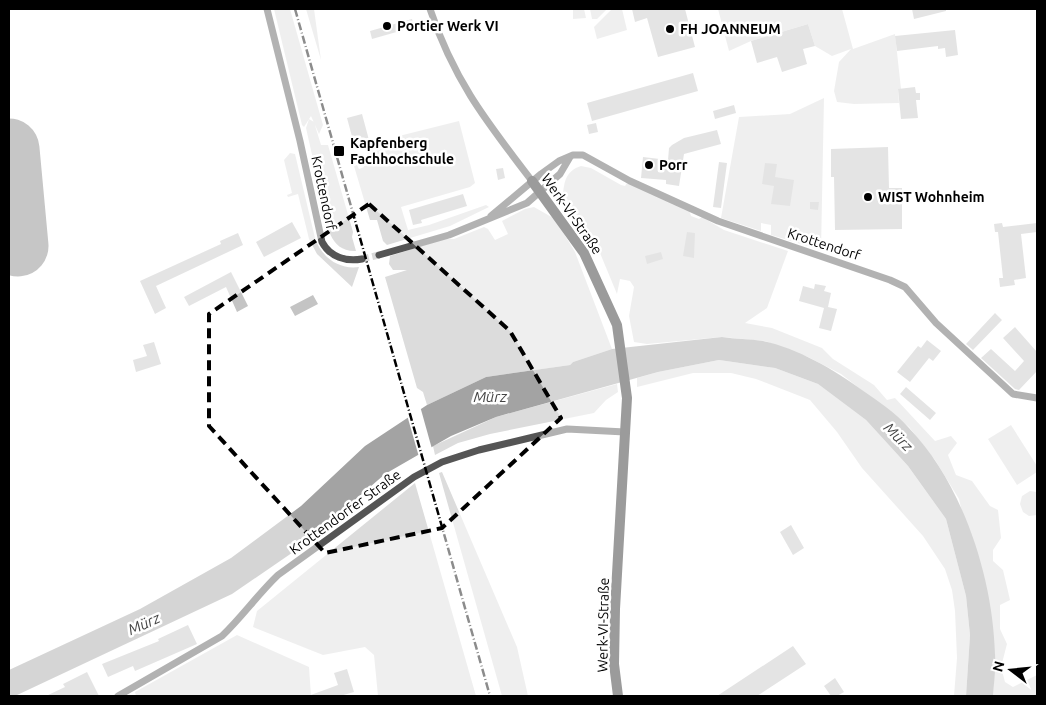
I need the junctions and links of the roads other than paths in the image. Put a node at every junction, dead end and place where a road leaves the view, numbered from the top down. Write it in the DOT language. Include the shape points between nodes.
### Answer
graph roads {
  1 [pos="267,9"];
  2 [pos="430,9"];
  3 [pos="572,156"];
  4 [pos="532,181"];
  5 [pos="542,192"];
  6 [pos="490,216"];
  7 [pos="379,255"];
  8 [pos="362,259"];
  9 [pos="1037,398"];
  10 [pos="625,432"];
  11 [pos="118,696"];
  12 [pos="618,696"];
  1 -- 8 [label="street, Krottendorf" via="322,242 329,252 340,258"];
  2 -- 4 [label="street, Werk-VI-Straße" via="454,71 469,97"];
  3 -- 4 [label="street" via="559,161"];
  3 -- 5 [label="street"];
  3 -- 9 [label="street, Krottendorf" via="589,157 630,181 718,221 905,287 936,323 1013,394"];
  4 -- 5 [label="main road, Werk-VI-Straße"];
  4 -- 6 [label="street"];
  5 -- 6 [label="street" via="521,206"];
  5 -- 10 [label="main road, Werk-VI-Straße" via="588,259 617,325 627,398"];
  6 -- 7 [label="street" via="449,235"];
  10 -- 11 [label="street, Krottendorfer Straße" via="567,429 442,462 414,477 278,576 222,636"];
  10 -- 12 [label="main road, Werk-VI-Straße" via="615,610 614,664"];
}
